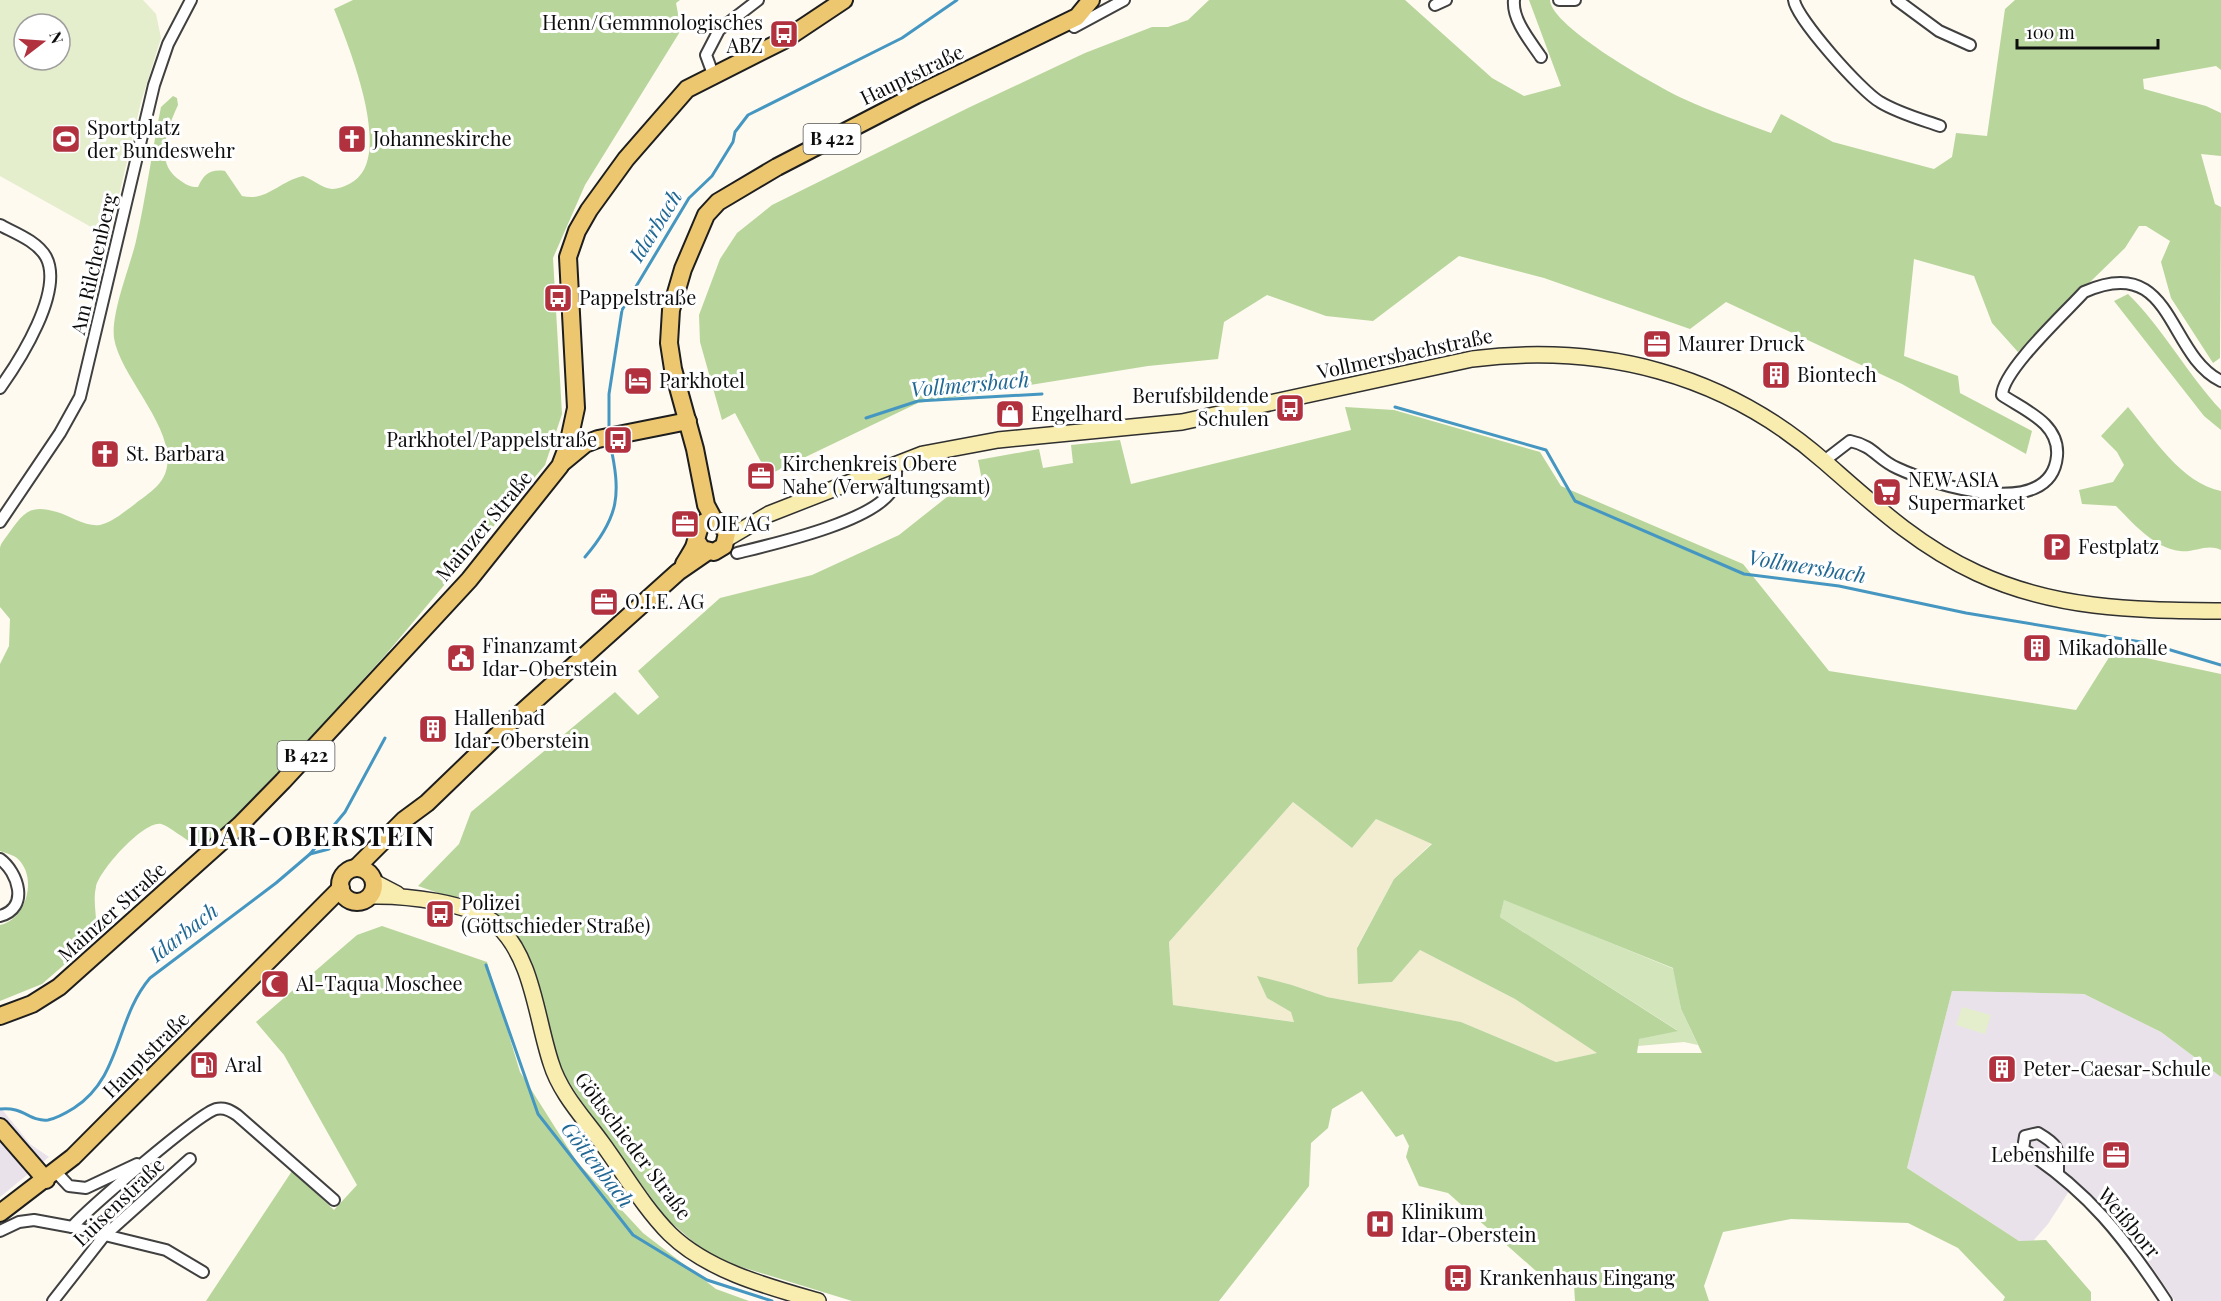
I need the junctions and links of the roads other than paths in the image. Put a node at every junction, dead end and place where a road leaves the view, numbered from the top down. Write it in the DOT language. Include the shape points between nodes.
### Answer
graph roads {
  1 [pos="190,0"];
  2 [pos="758,0"];
  3 [pos="844,0"];
  4 [pos="1091,0"];
  5 [pos="1124,0"];
  6 [pos="1514,0"];
  7 [pos="1559,0"];
  8 [pos="1575,0"];
  9 [pos="1794,0"];
  10 [pos="1897,0"];
  11 [pos="1034,39"];
  12 [pos="1970,45"];
  13 [pos="1541,57"];
  14 [pos="713,74"];
  15 [pos="1940,126"];
  16 [pos="0,225"];
  17 [pos="2221,381"];
  18 [pos="0,388"];
  19 [pos="576,408"];
  20 [pos="688,421"];
  21 [pos="585,444"];
  22 [pos="1824,461"];
  23 [pos="895,463"];
  24 [pos="560,466"];
  25 [pos="0,522"];
  26 [pos="711,533"];
  27 [pos="737,553"];
  28 [pos="2221,611"];
  29 [pos="0,859"];
  30 [pos="367,880"];
  31 [pos="345,894"];
  32 [pos="0,916"];
  33 [pos="0,1016"];
  34 [pos="0,1126"];
  35 [pos="190,1159"];
  36 [pos="146,1161"];
  37 [pos="2058,1172"];
  38 [pos="51,1176"];
  39 [pos="334,1200"];
  40 [pos="0,1213"];
  41 [pos="72,1227"];
  42 [pos="0,1231"];
  43 [pos="104,1236"];
  44 [pos="203,1272"];
  45 [pos="53,1301"];
  46 [pos="818,1301"];
  47 [pos="2166,1301"];
  1 -- 25 [label="street, Am Rilchenberg" via="168,44 154,85 80,397"];
  2 -- 14 [label="street" via="719,30 706,55"];
  3 -- 14 [label="main road, Mainzer Straße / B 422" via="784,40"];
  4 -- 11 [label="main road, Hauptstraße / B 422" via="1077,17"];
  5 -- 11 [label="street" via="1055,37"];
  6 -- 13 [label="street" via="1523,30"];
  7 -- 8 [label="street"];
  9 -- 15 [label="street" via="1801,18 1869,94 1892,108"];
  10 -- 12 [label="street" via="1939,31"];
  11 -- 20 [label="main road, Hauptstraße / B 422" via="787,162 712,208 691,248 671,310 670,356"];
  14 -- 19 [label="main road, Mainzer Straße / B 422" via="687,89 663,115 602,190 571,244 567,286"];
  16 -- 18 [label="street" via="37,247 50,270 37,323"];
  17 -- 22 [label="street" via="2202,366 2155,297 2128,282 2098,286 2084,292 2002,385 2002,395 2045,423 2054,435 2058,450 2055,467 2038,487 2016,494 1950,488 1896,468 1867,445 1850,441"];
  19 -- 21 [label="main road, B 422"];
  19 -- 24 [label="main road, Mainzer Straße / B 422"];
  20 -- 21 [label="main road, B 422"];
  20 -- 26 [label="main road, Hauptstraße / B 422" via="699,477 697,501"];
  21 -- 24 [label="main road, B 422"];
  22 -- 23 [label="main road, Vollmersbachstraße" via="1775,424 1726,395 1665,372 1622,360 1518,353 1390,375 1222,415 972,443"];
  22 -- 28 [label="main road, Vollmersbachstraße" via="1914,537 1990,579 2084,606"];
  23 -- 26 [label="main road, Vollmersbachstraße"];
  23 -- 27 [label="street" via="897,476 891,492 854,518"];
  24 -- 33 [label="main road, Mainzer Straße / B 422" via="469,580 240,825 59,987 32,1004"];
  26 -- 30 [label="main road" via="678,572 510,723 428,803 386,837 372,861"];
  29 -- 32 [label="street" via="15,874 19,885 18,899"];
  30 -- 31 [label="main road" via="360,901"];
  30 -- 31 [label="main road, Hauptstraße" via="345,873"];
  30 -- 46 [label="main road, Göttschieder Straße" via="405,897 477,913 497,925 524,969 558,1081 660,1223 672,1236 718,1266"];
  31 -- 38 [label="main road, Hauptstraße" via="328,898"];
  34 -- 38 [label="main road"];
  35 -- 43 [label="street, Luisenstraße"];
  36 -- 38 [label="street" via="86,1188 69,1186"];
  36 -- 39 [label="street" via="210,1111 224,1108"];
  36 -- 41 [label="street"];
  37 -- 47 [label="street, Weißborr" via="2122,1237"];
  38 -- 40 [label="main road, Hauptstraße"];
  41 -- 42 [label="street" via="34,1220"];
  41 -- 43 [label="street"];
  43 -- 44 [label="street" via="166,1250"];
  43 -- 45 [label="street, Luisenstraße"];
}
